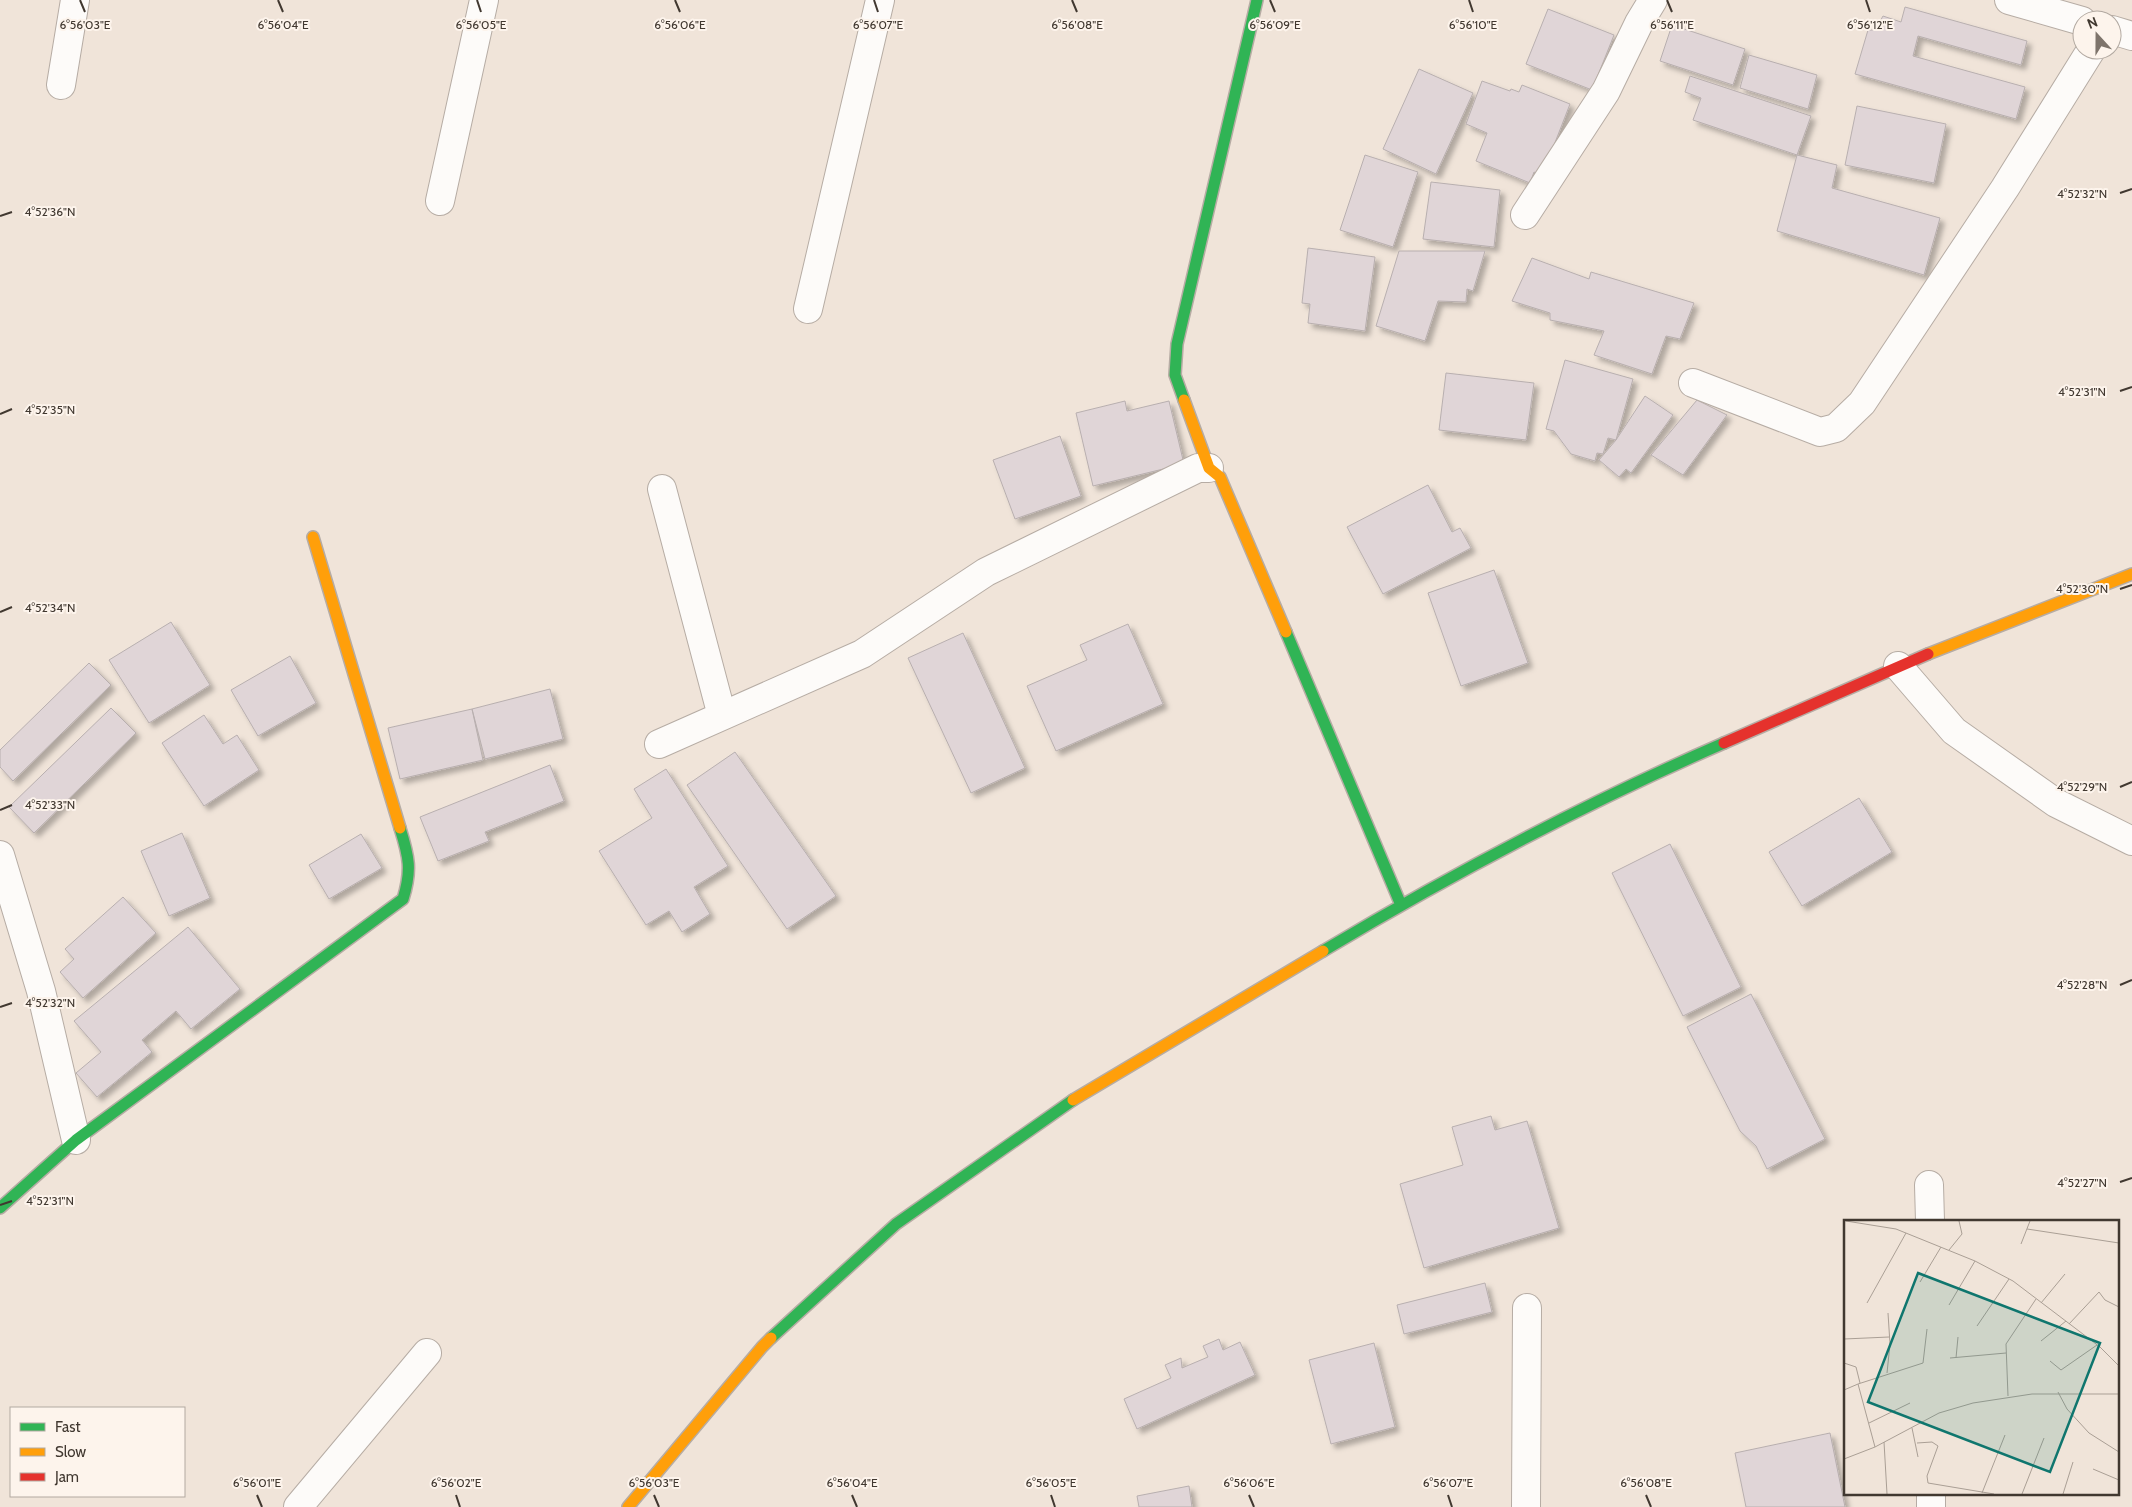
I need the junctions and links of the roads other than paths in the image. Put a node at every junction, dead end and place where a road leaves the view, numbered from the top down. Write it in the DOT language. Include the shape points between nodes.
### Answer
graph roads {
  1 [pos="75,0"];
  2 [pos="484,0"];
  3 [pos="880,0"];
  4 [pos="1257,0"];
  5 [pos="1653,0"];
  6 [pos="2009,0"];
  7 [pos="2072,18"];
  8 [pos="2085,60"];
  9 [pos="61,85"];
  10 [pos="440,201"];
  11 [pos="1525,214"];
  12 [pos="808,309"];
  13 [pos="1693,384"];
  14 [pos="1209,468"];
  15 [pos="662,489"];
  16 [pos="313,537"];
  17 [pos="2132,574"];
  18 [pos="1898,666"];
  19 [pos="722,716"];
  20 [pos="660,744"];
  21 [pos="2132,841"];
  22 [pos="0,856"];
  23 [pos="1401,905"];
  24 [pos="76,1140"];
  25 [pos="1929,1185"];
  26 [pos="0,1208"];
  27 [pos="1930,1220"];
  28 [pos="1527,1308"];
  29 [pos="428,1353"];
  30 [pos="1931,1494"];
  31 [pos="298,1507"];
  32 [pos="628,1507"];
  33 [pos="1526,1507"];
  34 [pos="1931,1507"];
  1 -- 9 [label="street"];
  2 -- 10 [label="street"];
  3 -- 12 [label="street"];
  4 -- 14 [label="street" via="1177,344 1175,374"];
  5 -- 11 [label="street" via="1606,92"];
  6 -- 7 [label="street"];
  8 -- 13 [label="street" via="2005,188 1873,387 1862,403 1836,428 1820,432"];
  14 -- 19 [label="street" via="1198,468 986,572 862,654"];
  14 -- 23 [label="street" via="1220,477"];
  15 -- 19 [label="street"];
  16 -- 24 [label="street" via="407,852 409,879 403,900"];
  17 -- 18 [label="street"];
  18 -- 21 [label="street" via="1954,731 2056,803"];
  18 -- 23 [label="street" via="1635,782"];
  19 -- 20 [label="street"];
  22 -- 24 [label="street" via="41,991"];
  23 -- 32 [label="street" via="1065,1105 896,1224 762,1347"];
  24 -- 26 [label="street"];
  25 -- 27 [label="street"];
  28 -- 33 [label="street"];
  29 -- 31 [label="street"];
  30 -- 34 [label="street"];
}
